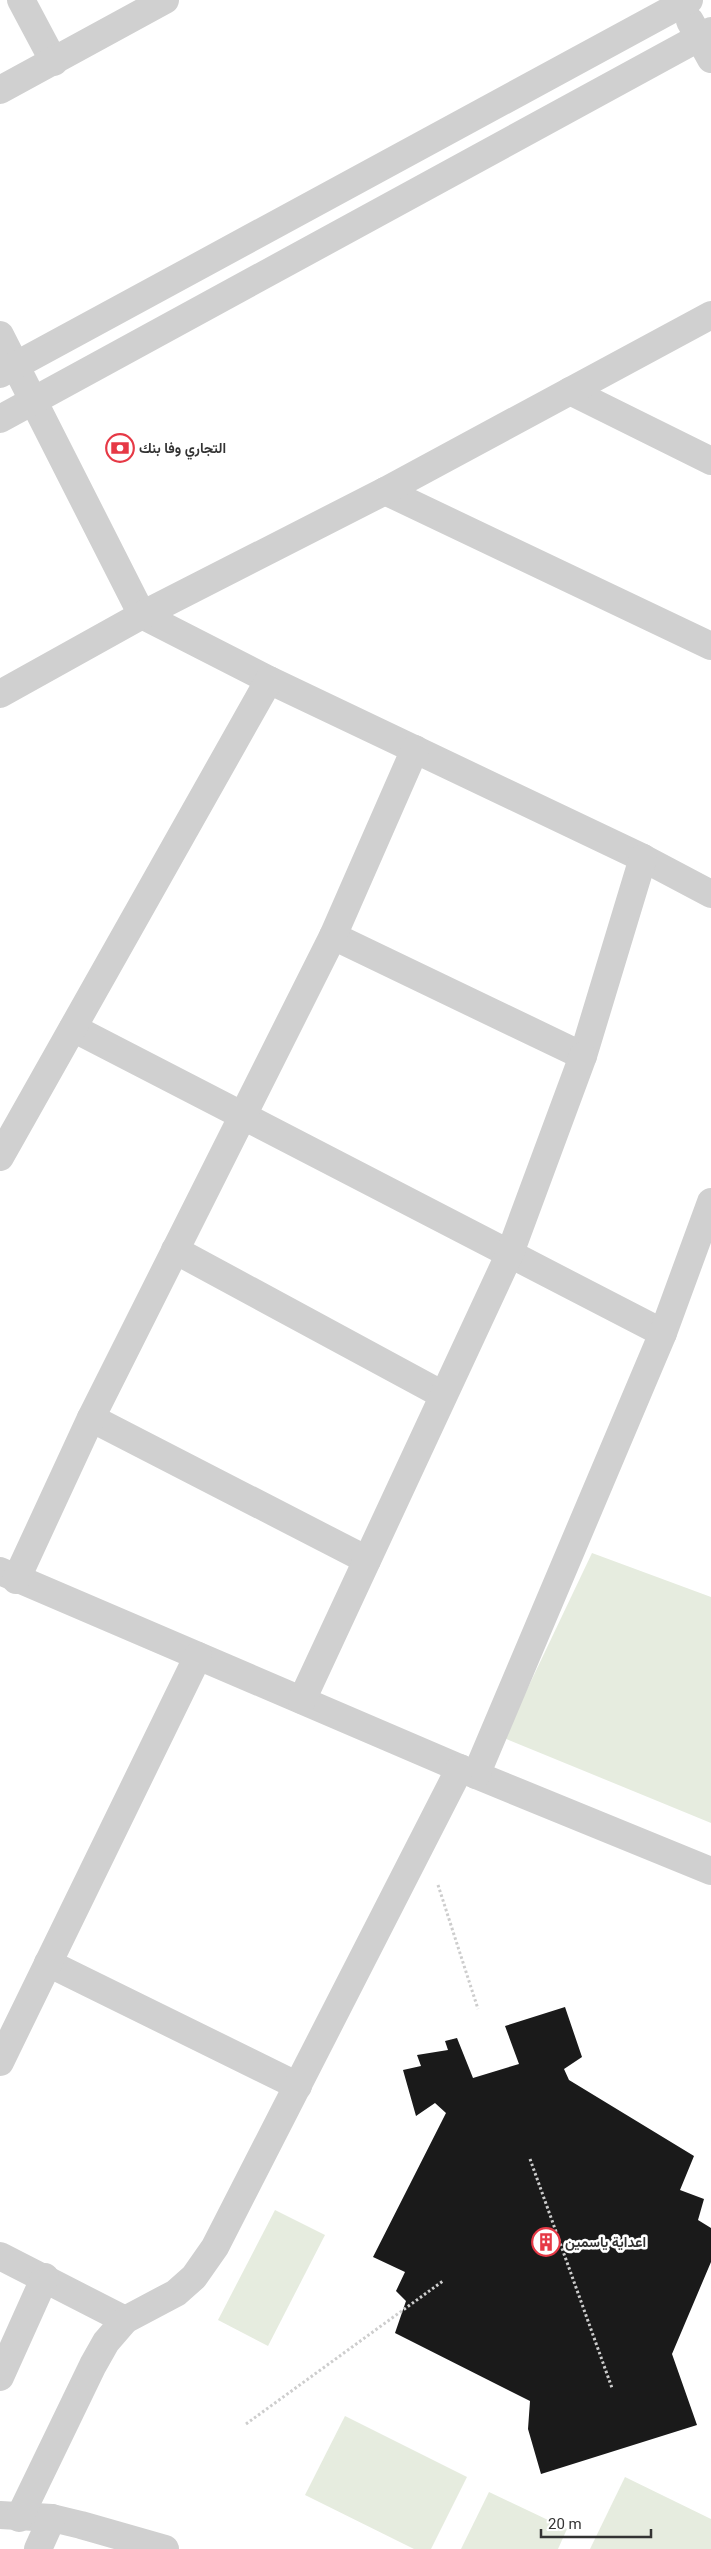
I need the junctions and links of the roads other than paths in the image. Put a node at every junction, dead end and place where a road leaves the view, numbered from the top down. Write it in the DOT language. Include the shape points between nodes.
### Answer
graph roads {
  1 [pos="21,0"];
  2 [pos="165,0"];
  3 [pos="683,1"];
  4 [pos="707,43"];
  5 [pos="54,62"];
  6 [pos="0,90"];
  7 [pos="711,315"];
  8 [pos="0,335"];
  9 [pos="8,369"];
  10 [pos="570,391"];
  11 [pos="35,400"];
  12 [pos="0,419"];
  13 [pos="711,461"];
  14 [pos="385,491"];
  15 [pos="142,615"];
  16 [pos="711,646"];
  17 [pos="269,680"];
  18 [pos="0,694"];
  19 [pos="415,750"];
  20 [pos="643,858"];
  21 [pos="711,894"];
  22 [pos="333,936"];
  23 [pos="73,1028"];
  24 [pos="583,1056"];
  25 [pos="242,1116"];
  26 [pos="0,1157"];
  27 [pos="711,1202"];
  28 [pos="175,1250"];
  29 [pos="510,1253"];
  30 [pos="663,1334"];
  31 [pos="443,1395"];
  32 [pos="91,1418"];
  33 [pos="367,1560"];
  34 [pos="8,1576"];
  35 [pos="198,1656"];
  36 [pos="302,1700"];
  37 [pos="468,1771"];
  38 [pos="711,1871"];
  39 [pos="48,1963"];
  40 [pos="0,2062"];
  41 [pos="298,2086"];
  42 [pos="0,2256"];
  43 [pos="45,2277"];
  44 [pos="124,2320"];
  45 [pos="0,2377"];
  46 [pos="10,2517"];
  47 [pos="52,2518"];
  48 [pos="38,2549"];
  49 [pos="165,2549"];
  1 -- 5 [label="street"];
  2 -- 5 [label="street"];
  3 -- 4 [label="street"];
  3 -- 9 [label="street"];
  4 -- 11 [label="street"];
  5 -- 6 [label="street"];
  7 -- 10 [label="street"];
  8 -- 9 [label="street"];
  9 -- 11 [label="street"];
  10 -- 13 [label="street"];
  10 -- 14 [label="street"];
  11 -- 12 [label="street"];
  11 -- 15 [label="street"];
  14 -- 15 [label="street"];
  14 -- 16 [label="street"];
  15 -- 17 [label="street"];
  15 -- 18 [label="street"];
  17 -- 19 [label="street"];
  17 -- 23 [label="street"];
  19 -- 20 [label="street"];
  19 -- 22 [label="street"];
  20 -- 21 [label="street"];
  20 -- 24 [label="street"];
  22 -- 24 [label="street"];
  22 -- 25 [label="street"];
  23 -- 25 [label="street"];
  23 -- 26 [label="street"];
  24 -- 29 [label="street"];
  25 -- 28 [label="street"];
  25 -- 29 [label="street"];
  27 -- 30 [label="street"];
  28 -- 31 [label="street"];
  28 -- 32 [label="street"];
  29 -- 30 [label="street"];
  29 -- 31 [label="street"];
  30 -- 37 [label="street"];
  31 -- 33 [label="street"];
  32 -- 33 [label="street"];
  32 -- 34 [label="street"];
  33 -- 36 [label="street"];
  34 -- 35 [label="street"];
  35 -- 36 [label="street"];
  35 -- 39 [label="street"];
  36 -- 37 [label="street"];
  37 -- 38 [label="street"];
  37 -- 41 [label="street" via="424,1842"];
  39 -- 40 [label="street"];
  39 -- 41 [label="street"];
  41 -- 44 [label="street" via="215,2247 194,2277 176,2293"];
  42 -- 43 [label="street"];
  43 -- 44 [label="street"];
  43 -- 45 [label="street"];
  44 -- 46 [label="street" via="106,2342"];
  46 -- 47 [label="street"];
  47 -- 48 [label="street"];
  47 -- 49 [label="street"];
}
